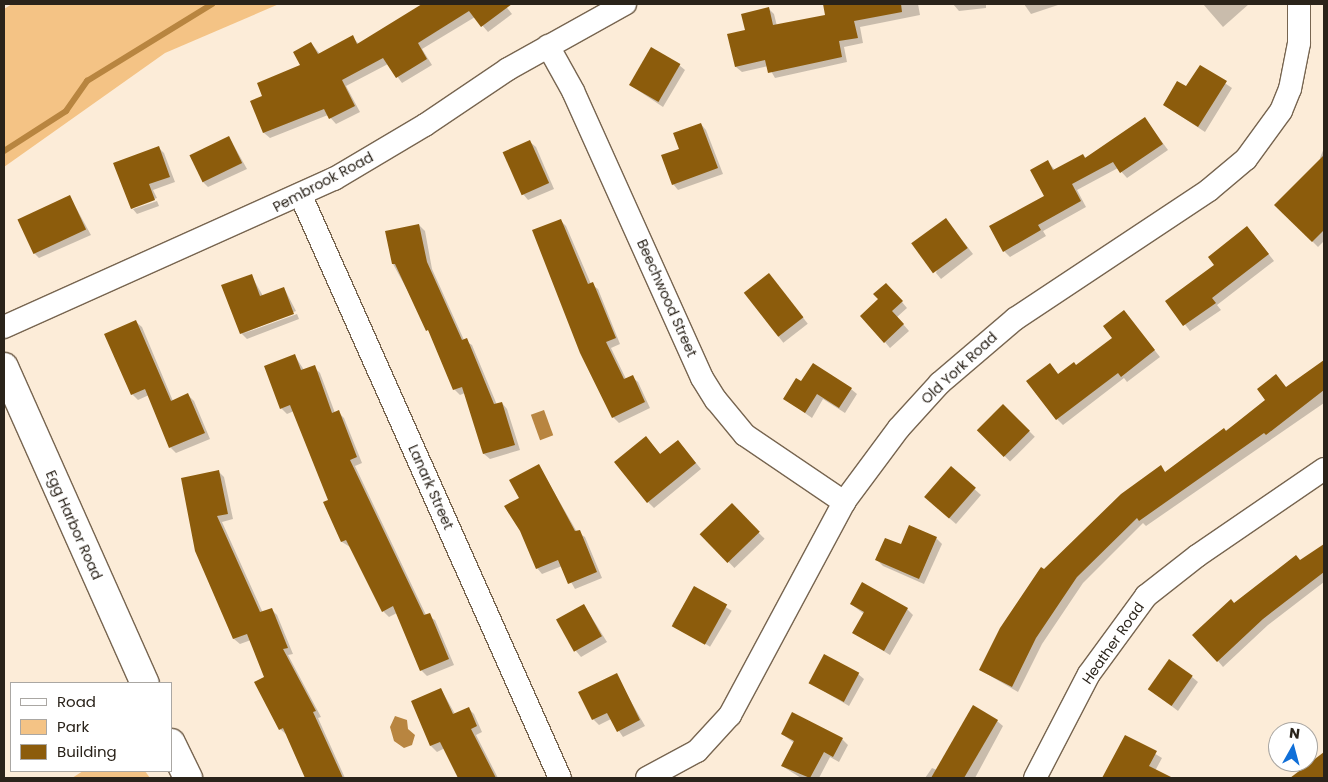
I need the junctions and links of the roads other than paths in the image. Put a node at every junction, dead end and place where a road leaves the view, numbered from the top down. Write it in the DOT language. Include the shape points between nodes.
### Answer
graph roads {
  1 [pos="625,4"];
  2 [pos="1299,4"];
  3 [pos="548,46"];
  4 [pos="302,196"];
  5 [pos="4,327"];
  6 [pos="4,367"];
  7 [pos="1324,469"];
  8 [pos="844,502"];
  9 [pos="145,682"];
  10 [pos="172,745"];
  11 [pos="188,778"];
  12 [pos="560,778"];
  13 [pos="647,778"];
  14 [pos="1035,778"];
  1 -- 3 [label="street, Pembrook Road"];
  2 -- 8 [label="street, Old York Road" via="1299,43 1290,89 1281,111 1246,159 1209,190 988,339 899,428"];
  3 -- 4 [label="street, Pembrook Road" via="425,125"];
  3 -- 8 [label="street, Beechwood Street" via="573,91 702,378 716,400 746,435"];
  4 -- 5 [label="street, Pembrook Road"];
  4 -- 12 [label="street, Lanark Street"];
  6 -- 9 [label="main road, Egg Harbor Road"];
  7 -- 14 [label="street, Heather Road" via="1197,556 1146,596 1089,674"];
  8 -- 13 [label="street, Old York Road" via="730,715 697,751"];
  10 -- 11 [label="main road"];
}
